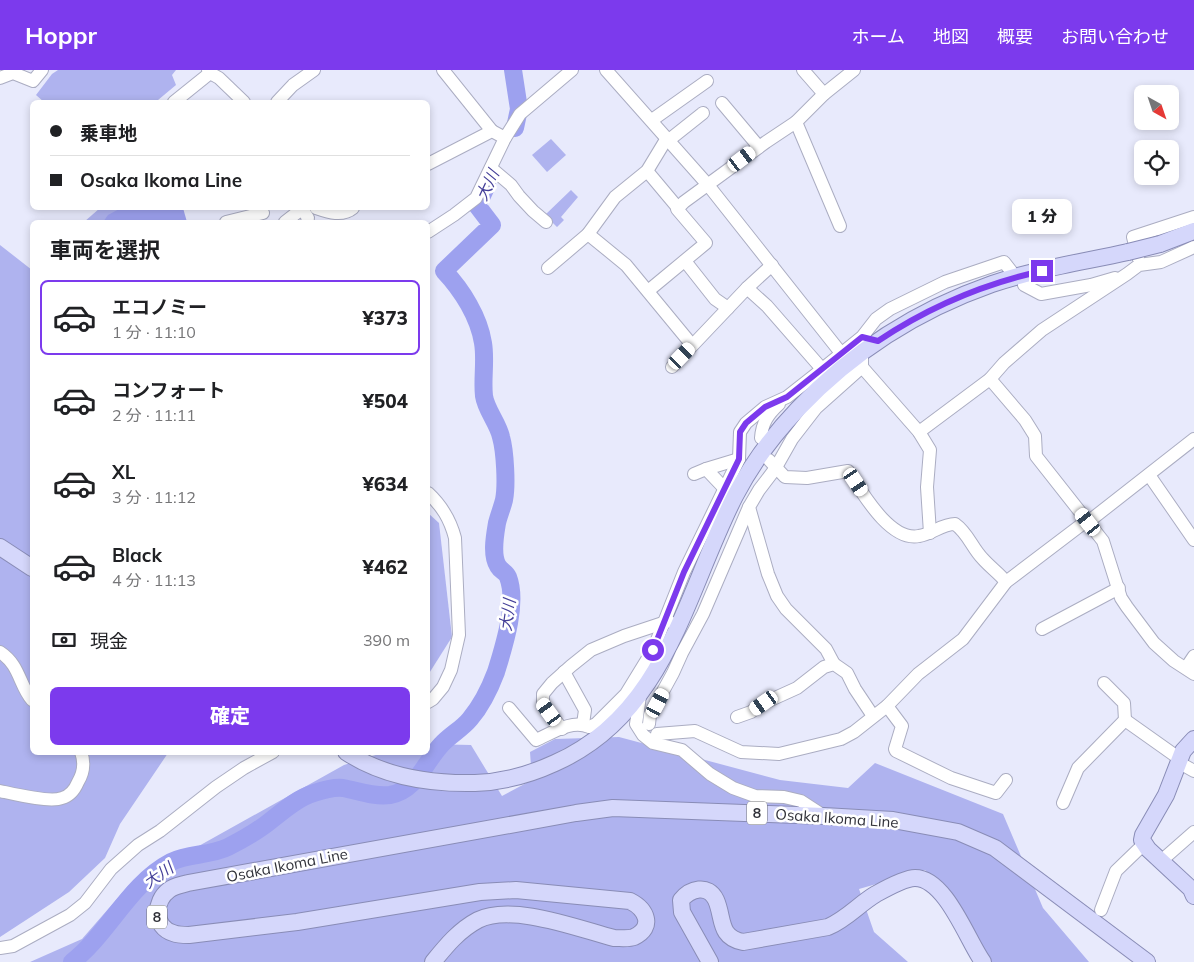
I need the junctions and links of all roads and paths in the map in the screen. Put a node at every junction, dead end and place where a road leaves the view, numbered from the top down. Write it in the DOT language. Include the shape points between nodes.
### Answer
graph roads {
  1 [pos="42,70"];
  2 [pos="314,70"];
  3 [pos="443,70"];
  4 [pos="572,70"];
  5 [pos="606,70"];
  6 [pos="804,70"];
  7 [pos="209,72"];
  8 [pos="848,72"];
  9 [pos="0,78"];
  10 [pos="707,81"];
  11 [pos="824,94"];
  12 [pos="176,100"];
  13 [pos="242,100"];
  14 [pos="279,100"];
  15 [pos="722,103"];
  16 [pos="703,113"];
  17 [pos="652,120"];
  18 [pos="796,122"];
  19 [pos="492,131"];
  20 [pos="506,138"];
  21 [pos="668,139"];
  22 [pos="759,146"];
  23 [pos="430,163"];
  24 [pos="491,168"];
  25 [pos="647,171"];
  26 [pos="708,185"];
  27 [pos="678,208"];
  28 [pos="300,210"];
  29 [pos="323,210"];
  30 [pos="350,210"];
  31 [pos="265,214"];
  32 [pos="1194,217"];
  33 [pos="236,220"];
  34 [pos="288,220"];
  35 [pos="546,222"];
  36 [pos="840,226"];
  37 [pos="430,231"];
  38 [pos="1194,231"];
  39 [pos="588,234"];
  40 [pos="1194,247"];
  41 [pos="685,261"];
  42 [pos="772,264"];
  43 [pos="1139,264"];
  44 [pos="548,268"];
  45 [pos="1011,271"];
  46 [pos="1128,274"];
  47 [pos="1024,285"];
  48 [pos="747,288"];
  49 [pos="648,291"];
  50 [pos="728,308"];
  51 [pos="692,346"];
  52 [pos="866,349"];
  53 [pos="841,353"];
  54 [pos="672,367"];
  55 [pos="822,369"];
  56 [pos="990,379"];
  57 [pos="787,397"];
  58 [pos="919,432"];
  59 [pos="761,438"];
  60 [pos="1194,440"];
  61 [pos="739,459"];
  62 [pos="772,464"];
  63 [pos="706,469"];
  64 [pos="694,474"];
  65 [pos="1149,475"];
  66 [pos="725,489"];
  67 [pos="430,495"];
  68 [pos="750,507"];
  69 [pos="1088,522"];
  70 [pos="930,533"];
  71 [pos="1194,540"];
  72 [pos="0,548"];
  73 [pos="30,567"];
  74 [pos="1006,582"];
  75 [pos="1119,588"];
  76 [pos="669,621"];
  77 [pos="1042,629"];
  78 [pos="0,652"];
  79 [pos="1194,656"];
  80 [pos="834,664"];
  81 [pos="1190,671"];
  82 [pos="564,672"];
  83 [pos="1104,683"];
  84 [pos="640,696"];
  85 [pos="30,697"];
  86 [pos="430,701"];
  87 [pos="887,706"];
  88 [pos="509,708"];
  89 [pos="873,716"];
  90 [pos="738,717"];
  91 [pos="1125,720"];
  92 [pos="583,724"];
  93 [pos="562,729"];
  94 [pos="1194,739"];
  95 [pos="82,755"];
  96 [pos="268,755"];
  97 [pos="352,755"];
  98 [pos="1179,760"];
  99 [pos="1194,771"];
  100 [pos="1006,780"];
  101 [pos="0,791"];
  102 [pos="1063,803"];
  103 [pos="824,816"];
  104 [pos="1194,832"];
  105 [pos="1144,844"];
  106 [pos="1161,861"];
  107 [pos="1194,896"];
  108 [pos="1100,910"];
  109 [pos="0,948"];
  110 [pos="433,962"];
  111 [pos="710,962"];
  112 [pos="983,962"];
  113 [pos="1147,962"];
  1 -- 9 [label="street" via="33,81 13,73"];
  2 -- 14 [label="street"];
  3 -- 19 [label="street"];
  4 -- 20 [label="street" via="520,114"];
  5 -- 17 [label="street"];
  6 -- 11 [label="street"];
  7 -- 12 [label="street"];
  7 -- 13 [label="street"];
  8 -- 11 [label="street"];
  10 -- 17 [label="street"];
  11 -- 18 [label="street"];
  15 -- 22 [label="street"];
  16 -- 21 [label="street"];
  17 -- 21 [label="street"];
  18 -- 22 [label="street"];
  18 -- 36 [label="street"];
  19 -- 20 [label="street"];
  19 -- 23 [label="street"];
  20 -- 24 [label="street"];
  21 -- 25 [label="street"];
  21 -- 26 [label="street"];
  22 -- 26 [label="street"];
  24 -- 35 [label="street"];
  24 -- 37 [label="street" via="476,198"];
  25 -- 27 [label="street"];
  25 -- 39 [label="street" via="615,197"];
  26 -- 27 [label="street"];
  26 -- 42 [label="street"];
  27 -- 41 [label="street" via="706,243"];
  28 -- 34 [label="street"];
  29 -- 30 [label="street" via="337,214"];
  31 -- 33 [label="street"];
  32 -- 43 [label="street" via="1133,237"];
  38 -- 52 [label="main road, bridge" via="1160,244 994,284 904,323"];
  39 -- 44 [label="street"];
  39 -- 49 [label="street" via="626,265"];
  40 -- 43 [label="street" via="1161,262"];
  41 -- 49 [label="street"];
  41 -- 50 [label="street" via="715,299"];
  42 -- 48 [label="street"];
  42 -- 53 [label="street"];
  43 -- 46 [label="street"];
  45 -- 52 [label="street" via="1004,262 945,282 890,308 876,319"];
  46 -- 47 [label="street" via="1041,294"];
  46 -- 56 [label="street" via="1042,330"];
  48 -- 50 [label="street"];
  48 -- 55 [label="street"];
  49 -- 51 [label="street"];
  50 -- 51 [label="street"];
  51 -- 54 [label="street"];
  52 -- 53 [label="street"];
  52 -- 58 [label="street"];
  52 -- 62 [label="street"];
  52 -- 84 [label="main road" via="798,409 759,458 736,494 666,653"];
  53 -- 55 [label="street"];
  55 -- 57 [label="street"];
  56 -- 58 [label="street"];
  56 -- 69 [label="street" via="1025,420 1035,436 1036,456"];
  57 -- 59 [label="street" via="769,413 762,426"];
  57 -- 61 [label="street" via="765,407 746,423 740,432"];
  58 -- 70 [label="street" via="930,450 927,487"];
  60 -- 65 [label="street"];
  61 -- 63 [label="street"];
  61 -- 66 [label="street"];
  62 -- 68 [label="street"];
  62 -- 70 [label="street" via="785,477 807,478 848,471 888,524 912,537"];
  63 -- 64 [label="street"];
  63 -- 66 [label="street"];
  65 -- 69 [label="street"];
  65 -- 71 [label="street"];
  66 -- 76 [label="street" via="684,572"];
  67 -- 86 [label="street" via="444,510 455,538 459,634 451,670"];
  68 -- 80 [label="street" via="777,596 826,649"];
  68 -- 89 [label="street" via="650,715 653,729 695,731 741,752 779,754 841,739"];
  69 -- 74 [label="street"];
  69 -- 75 [label="street" via="1103,541"];
  70 -- 74 [label="street" via="955,524 982,559"];
  72 -- 73 [label="main road"];
  74 -- 87 [label="street" via="963,639 918,674"];
  75 -- 77 [label="street"];
  75 -- 81 [label="street" via="1121,598 1154,643"];
  76 -- 82 [label="street" via="591,650"];
  76 -- 92 [label="street" via="626,694 596,724"];
  78 -- 85 [label="street" via="19,673"];
  79 -- 81 [label="street"];
  80 -- 89 [label="street" via="847,673"];
  80 -- 90 [label="street" via="824,667 797,688"];
  82 -- 92 [label="street" via="585,710"];
  82 -- 93 [label="street" via="543,694 543,704"];
  83 -- 91 [label="street" via="1124,703"];
  84 -- 97 [label="main road" via="612,726 589,744 532,774 511,779 448,783 417,779 384,770"];
  84 -- 103 [label="street" via="636,724 653,743 682,750 710,774 733,788 755,796 801,801"];
  87 -- 89 [label="street"];
  87 -- 100 [label="street" via="902,726 896,751 950,778 996,793"];
  88 -- 93 [label="street" via="536,740"];
  91 -- 98 [label="street"];
  91 -- 102 [label="street" via="1078,768"];
  92 -- 93 [label="street"];
  94 -- 98 [label="main road"];
  95 -- 101 [label="street" via="82,775 74,790 63,798 56,800"];
  96 -- 109 [label="street" via="237,772 138,845 111,869 85,903 70,915 13,946"];
  98 -- 99 [label="street"];
  98 -- 105 [label="main road" via="1166,795 1143,835"];
  103 -- 110 [label="main road, Osaka Ikoma Line / 8" via="613,808 576,812 188,883 170,889 157,908 157,917 163,928 189,935 297,922 480,892 516,890 630,901 639,905 646,914 643,931 626,938 614,938 525,914 480,919 451,940"];
  103 -- 113 [label="main road, Osaka Ikoma Line / 8" via="924,825 958,832 994,848"];
  104 -- 106 [label="street"];
  105 -- 106 [label="main road"];
  105 -- 108 [label="street" via="1116,872"];
  106 -- 107 [label="main road" via="1191,889"];
  111 -- 112 [label="main road" via="682,912 681,900 694,889 705,890 712,895 727,934 733,940 743,942 839,922 874,895 914,878 932,886 952,907"];
}
